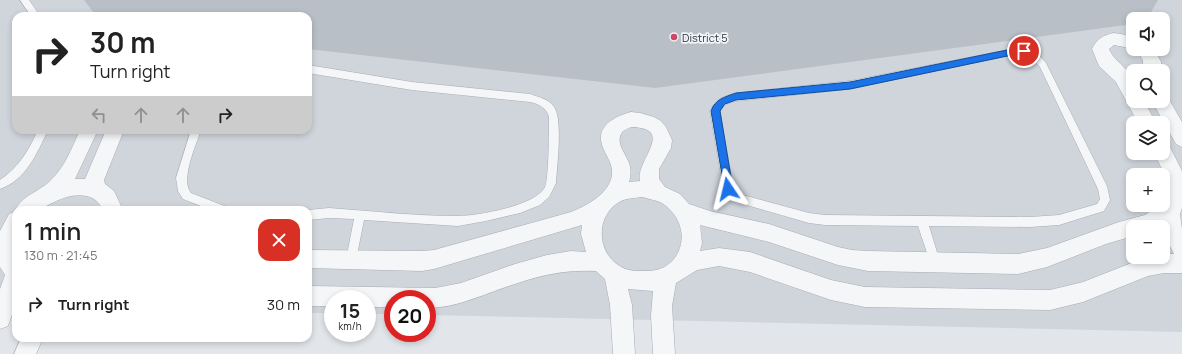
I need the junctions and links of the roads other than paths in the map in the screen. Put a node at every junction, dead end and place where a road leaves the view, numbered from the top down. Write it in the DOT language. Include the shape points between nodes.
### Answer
graph roads {
  1 [pos="24,0"];
  2 [pos="33,12"];
  3 [pos="1126,41"];
  4 [pos="312,70"];
  5 [pos="1126,84"];
  6 [pos="1165,108"];
  7 [pos="41,134"];
  8 [pos="87,134"];
  9 [pos="113,134"];
  10 [pos="195,134"];
  11 [pos="1182,139"];
  12 [pos="1167,160"];
  13 [pos="0,185"];
  14 [pos="97,190"];
  15 [pos="658,192"];
  16 [pos="49,194"];
  17 [pos="606,201"];
  18 [pos="1176,202"];
  19 [pos="30,206"];
  20 [pos="112,206"];
  21 [pos="213,206"];
  22 [pos="684,211"];
  23 [pos="312,214"];
  24 [pos="360,215"];
  25 [pos="12,218"];
  26 [pos="1154,220"];
  27 [pos="0,221"];
  28 [pos="922,221"];
  29 [pos="12,226"];
  30 [pos="1126,229"];
  31 [pos="1182,249"];
  32 [pos="312,259"];
  33 [pos="351,260"];
  34 [pos="935,262"];
  35 [pos="1182,263"];
  36 [pos="9,266"];
  37 [pos="607,268"];
  38 [pos="674,273"];
  39 [pos="312,296"];
  40 [pos="0,319"];
  41 [pos="30,342"];
  42 [pos="25,354"];
  43 [pos="624,354"];
  44 [pos="664,354"];
  1 -- 2 [label="lane"];
  3 -- 5 [label="street" via="1113,39 1107,41 1100,49 1105,61"];
  4 -- 24 [label="lane" via="412,86 530,98 540,100 553,110 551,183 546,194 537,202 471,220 458,221"];
  6 -- 11 [label="street"];
  7 -- 13 [label="lane" via="28,162 12,178"];
  8 -- 16 [label="street" via="70,172"];
  9 -- 14 [label="street" via="95,175"];
  10 -- 21 [label="lane" via="181,184 187,196"];
  12 -- 18 [label="street" via="1176,177"];
  14 -- 16 [label="street" via="82,187 66,188"];
  14 -- 20 [label="street" via="104,194"];
  15 -- 17 [label="street" via="642,189 626,191"];
  15 -- 17 [label="street" via="650,182 648,172 662,146 660,132 648,122 632,119 624,121 612,131 610,145 618,158 621,169 620,181"];
  15 -- 22 [label="street" via="672,199"];
  16 -- 19 [label="street"];
  17 -- 33 [label="street" via="575,219 438,259"];
  17 -- 37 [label="street" via="593,218 590,233 593,248"];
  18 -- 26 [label="street"];
  18 -- 31 [label="street" via="1169,222 1174,237"];
  22 -- 34 [label="street" via="710,220 769,233 838,256 868,261"];
  22 -- 38 [label="street" via="693,239 689,254"];
  23 -- 24 [label="lane"];
  24 -- 33 [label="lane"];
  25 -- 27 [label="street"];
  28 -- 28 [label="lane" via="808,218 736,198 728,189 715,111 717,106 736,97 850,86 1012,52 1024,51 1034,55 1043,65 1103,189 1103,204 1092,211 1059,220"];
  28 -- 34 [label="lane"];
  29 -- 36 [label="street" via="4,246"];
  30 -- 34 [label="street" via="1035,262"];
  32 -- 33 [label="street"];
  35 -- 38 [label="street" via="1135,270 1074,296 1050,300 865,297 831,290 750,262 719,257 694,261"];
  36 -- 40 [label="street"];
  37 -- 38 [label="street" via="630,280 649,282"];
  37 -- 39 [label="street" via="571,261 548,265 461,293 435,298"];
  37 -- 43 [label="street" via="621,305"];
  38 -- 44 [label="street" via="662,291"];
  41 -- 42 [label="street"];
}
